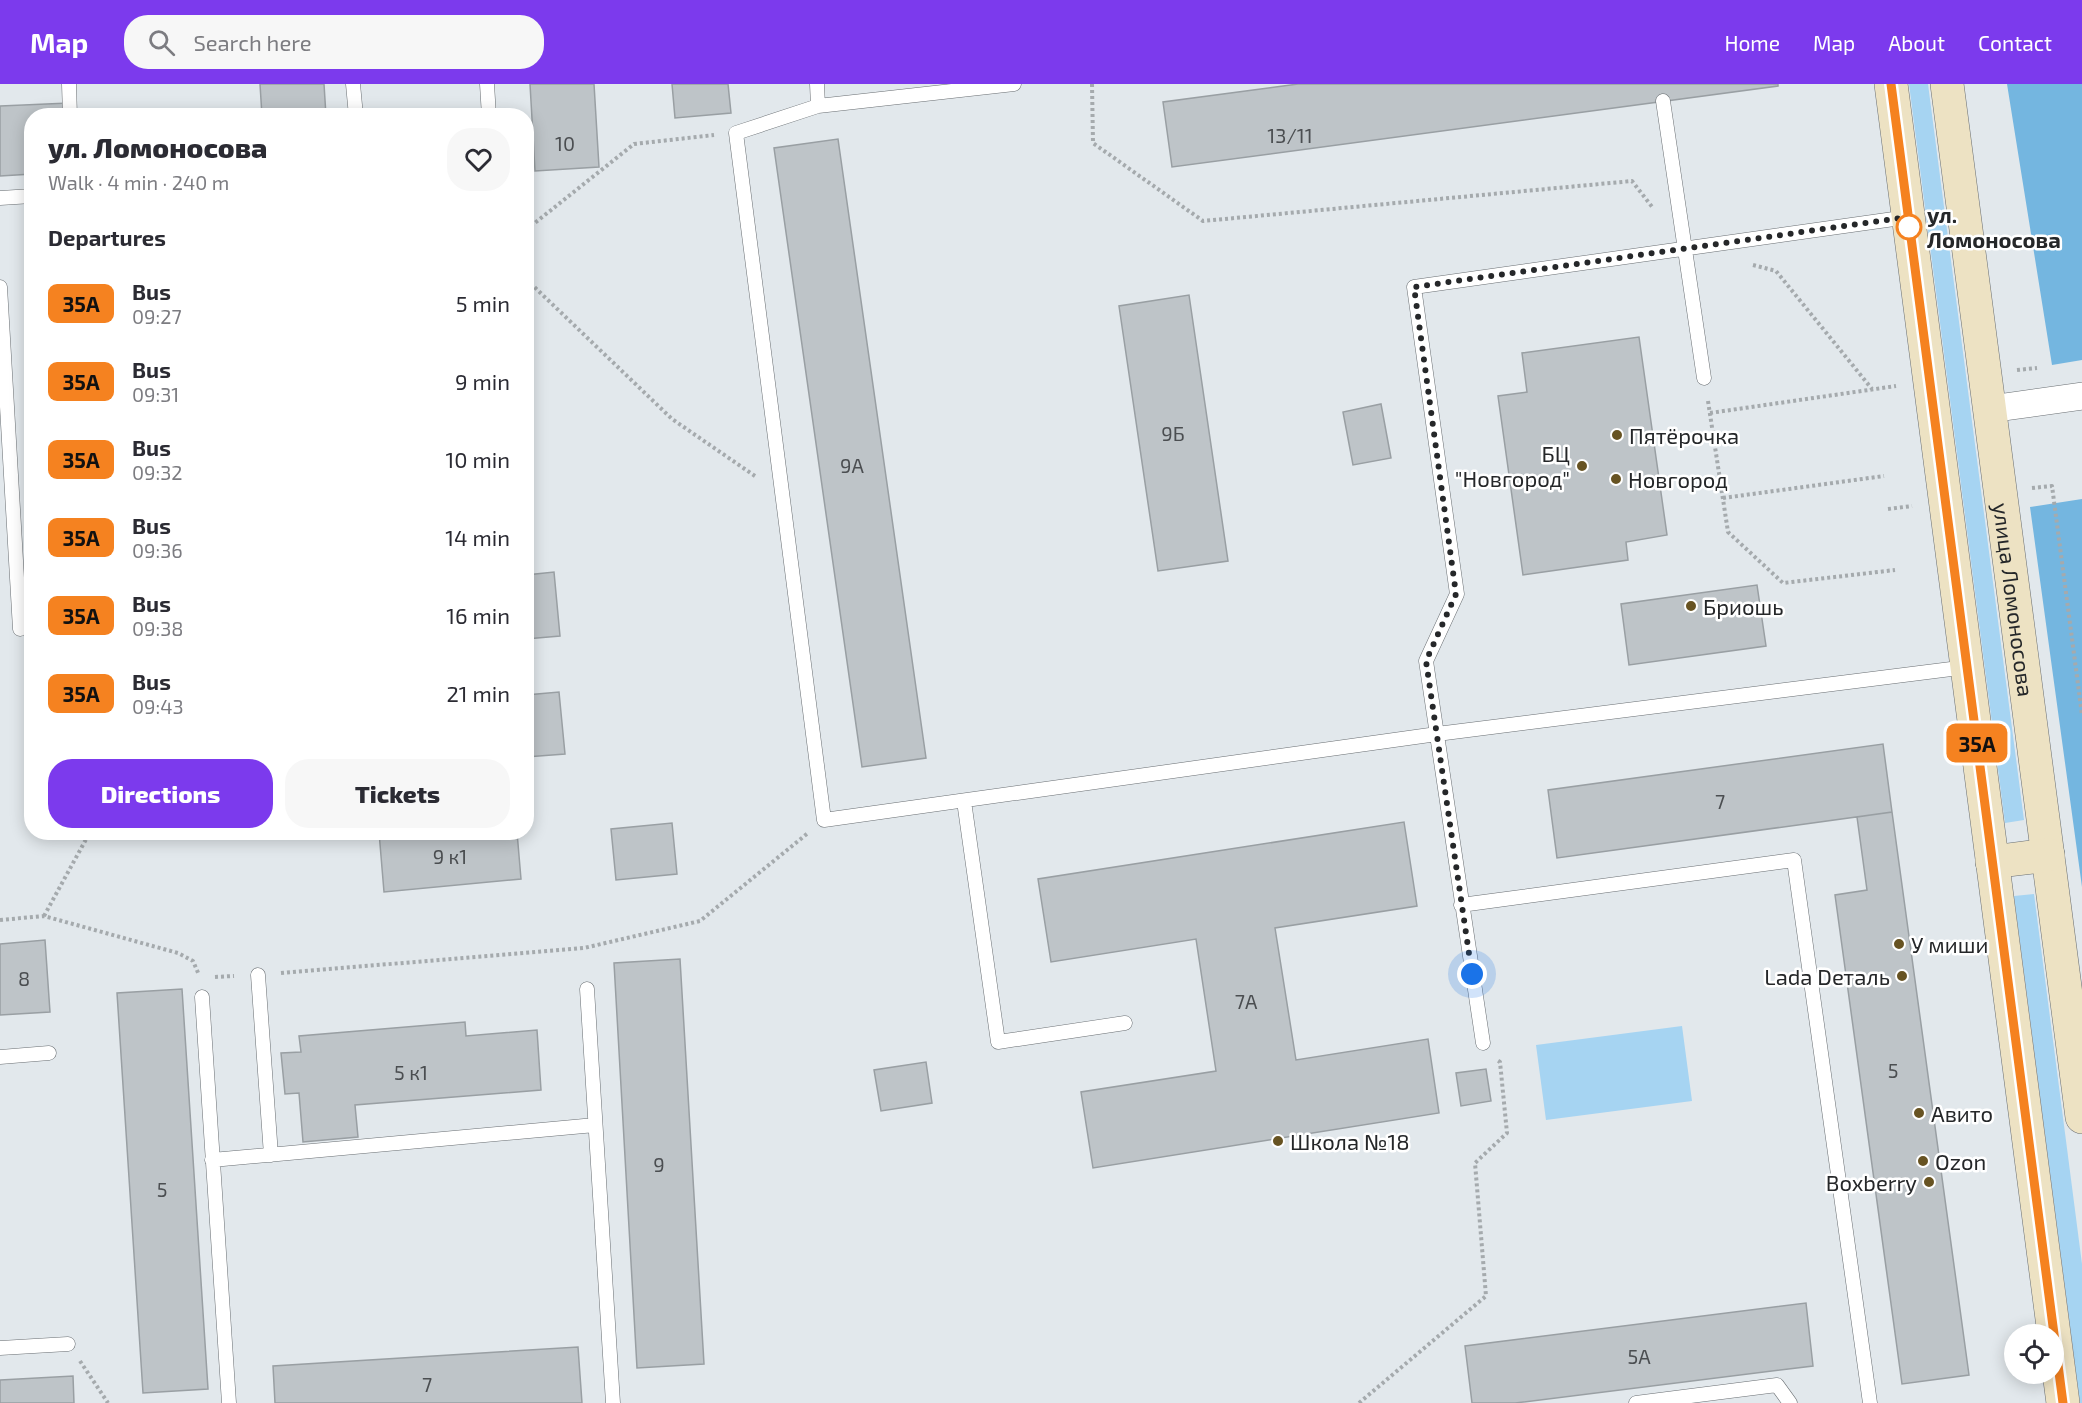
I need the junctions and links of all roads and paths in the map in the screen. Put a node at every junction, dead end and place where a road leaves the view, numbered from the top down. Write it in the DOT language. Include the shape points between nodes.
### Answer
graph roads {
  1 [pos="69,84"];
  2 [pos="353,84"];
  3 [pos="487,84"];
  4 [pos="817,84"];
  5 [pos="1014,84"];
  6 [pos="1092,84"];
  7 [pos="1891,84"];
  8 [pos="1947,84"];
  9 [pos="1663,101"];
  10 [pos="818,106"];
  11 [pos="70,108"];
  12 [pos="355,108"];
  13 [pos="488,108"];
  14 [pos="736,133"];
  15 [pos="24,196"];
  16 [pos="0,198"];
  17 [pos="1908,217"];
  18 [pos="534,224"];
  19 [pos="1685,248"];
  20 [pos="1742,262"];
  21 [pos="0,287"];
  22 [pos="534,287"];
  23 [pos="2037,368"];
  24 [pos="1985,375"];
  25 [pos="1704,378"];
  26 [pos="1929,382"];
  27 [pos="1872,389"];
  28 [pos="2082,396"];
  29 [pos="1990,409"];
  30 [pos="1710,413"];
  31 [pos="1884,476"];
  32 [pos="2052,486"];
  33 [pos="783,494"];
  34 [pos="1723,498"];
  35 [pos="1895,570"];
  36 [pos="20,629"];
  37 [pos="1967,668"];
  38 [pos="2082,672"];
  39 [pos="2077,675"];
  40 [pos="2082,715"];
  41 [pos="1437,734"];
  42 [pos="964,801"];
  43 [pos="824,820"];
  44 [pos="86,840"];
  45 [pos="2048,855"];
  46 [pos="1992,862"];
  47 [pos="1461,905"];
  48 [pos="44,916"];
  49 [pos="0,920"];
  50 [pos="258,975"];
  51 [pos="200,977"];
  52 [pos="587,989"];
  53 [pos="202,997"];
  54 [pos="1125,1023"];
  55 [pos="1483,1042"];
  56 [pos="49,1053"];
  57 [pos="0,1057"];
  58 [pos="2082,1117"];
  59 [pos="595,1125"];
  60 [pos="271,1155"];
  61 [pos="212,1160"];
  62 [pos="68,1344"];
  63 [pos="0,1348"];
  64 [pos="108,1403"];
  65 [pos="229,1403"];
  66 [pos="613,1403"];
  67 [pos="1359,1403"];
  68 [pos="1636,1403"];
  69 [pos="1790,1403"];
  70 [pos="1870,1403"];
  71 [pos="2062,1403"];
  1 -- 11 [label="lane"];
  2 -- 12 [label="lane"];
  3 -- 13 [label="lane"];
  4 -- 10 [label="lane"];
  5 -- 10 [label="lane"];
  6 -- 19 [label="path" via="1093,143 1203,221 1632,181"];
  7 -- 17 [label="main road"];
  8 -- 24 [label="main road, улица Ломоносова"];
  9 -- 19 [label="lane"];
  10 -- 14 [label="lane"];
  14 -- 18 [label="path" via="634,144"];
  14 -- 33 [label="lane"];
  15 -- 16 [label="lane"];
  17 -- 19 [label="lane"];
  17 -- 26 [label="main road"];
  19 -- 25 [label="lane"];
  19 -- 41 [label="lane" via="1414,287 1456,594 1426,661"];
  20 -- 27 [label="path" via="1776,271"];
  21 -- 36 [label="lane"];
  22 -- 33 [label="path" via="672,419"];
  23 -- 24 [label="path"];
  24 -- 29 [label="main road, улица Ломоносова"];
  25 -- 30 [label="path"];
  26 -- 27 [label="path"];
  26 -- 37 [label="main road"];
  27 -- 30 [label="path"];
  28 -- 29 [label="street"];
  29 -- 45 [label="main road, улица Ломоносова"];
  30 -- 34 [label="path"];
  31 -- 34 [label="path"];
  32 -- 39 [label="path"];
  33 -- 43 [label="lane"];
  34 -- 35 [label="path" via="1728,532 1783,583"];
  37 -- 41 [label="lane"];
  37 -- 46 [label="main road"];
  38 -- 39 [label="path"];
  39 -- 40 [label="path"];
  41 -- 42 [label="lane"];
  41 -- 47 [label="lane"];
  42 -- 43 [label="lane"];
  42 -- 54 [label="lane" via="998,1042"];
  43 -- 50 [label="path" via="700,921 584,948"];
  44 -- 48 [label="path"];
  45 -- 46 [label="main road"];
  45 -- 58 [label="main road, улица Ломоносова"];
  46 -- 71 [label="main road"];
  47 -- 55 [label="lane"];
  47 -- 70 [label="lane" via="1794,860"];
  48 -- 49 [label="path"];
  48 -- 51 [label="path" via="178,953 193,961"];
  50 -- 51 [label="path"];
  50 -- 60 [label="lane"];
  51 -- 53 [label="path"];
  52 -- 59 [label="lane"];
  53 -- 61 [label="lane"];
  55 -- 67 [label="path" via="1500,1062 1508,1133 1475,1163 1486,1296"];
  56 -- 57 [label="lane"];
  59 -- 60 [label="lane"];
  59 -- 66 [label="lane"];
  60 -- 61 [label="lane"];
  61 -- 65 [label="lane"];
  62 -- 63 [label="lane"];
  62 -- 64 [label="path"];
  68 -- 69 [label="lane" via="1777,1385"];
}
